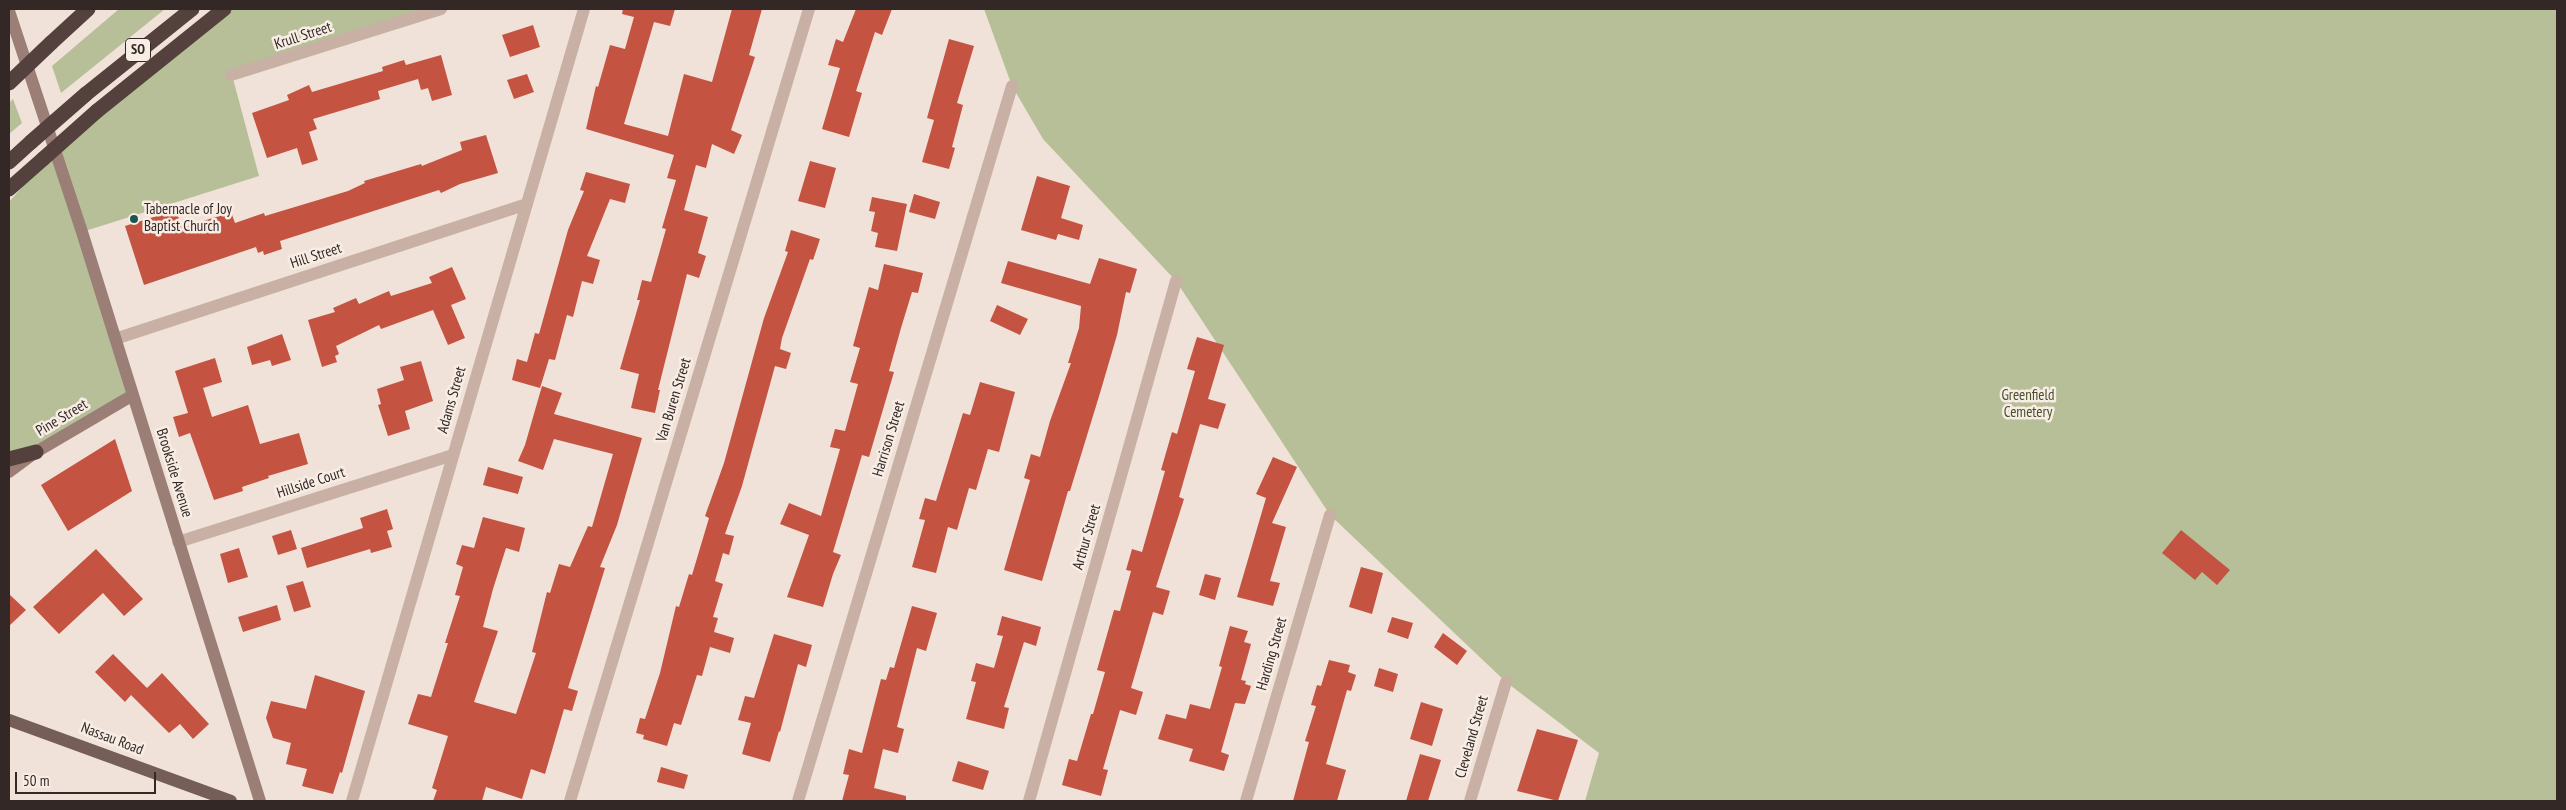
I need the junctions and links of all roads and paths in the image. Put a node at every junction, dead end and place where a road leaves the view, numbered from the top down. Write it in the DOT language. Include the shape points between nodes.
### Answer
graph roads {
  1 [pos="88,9"];
  2 [pos="192,9"];
  3 [pos="224,9"];
  4 [pos="441,9"];
  5 [pos="584,9"];
  6 [pos="809,9"];
  7 [pos="9,11"];
  8 [pos="231,75"];
  9 [pos="9,83"];
  10 [pos="1012,86"];
  11 [pos="50,157"];
  12 [pos="9,162"];
  13 [pos="9,189"];
  14 [pos="526,204"];
  15 [pos="1176,281"];
  16 [pos="115,339"];
  17 [pos="133,395"];
  18 [pos="36,452"];
  19 [pos="453,455"];
  20 [pos="9,459"];
  21 [pos="9,472"];
  22 [pos="1330,515"];
  23 [pos="178,542"];
  24 [pos="1506,682"];
  25 [pos="9,720"];
  26 [pos="231,801"];
  27 [pos="260,801"];
  28 [pos="352,801"];
  29 [pos="570,801"];
  30 [pos="798,801"];
  31 [pos="1029,801"];
  32 [pos="1246,801"];
  33 [pos="1470,801"];
  1 -- 9 [label="highway, bridge"];
  2 -- 12 [label="highway, SO, bridge" via="86,94"];
  3 -- 11 [label="highway, bridge" via="97,111"];
  4 -- 8 [label="street, Krull Street"];
  5 -- 14 [label="street, Adams Street"];
  6 -- 29 [label="street, Van Buren Street"];
  7 -- 11 [label="main road, Brookside Avenue"];
  10 -- 30 [label="street, Harrison Street"];
  11 -- 13 [label="highway"];
  11 -- 16 [label="main road, Brookside Avenue"];
  14 -- 16 [label="street, Hill Street"];
  14 -- 19 [label="street, Adams Street"];
  15 -- 31 [label="street, Arthur Street"];
  16 -- 17 [label="main road, Brookside Avenue"];
  17 -- 18 [label="main road, Pine Street"];
  17 -- 23 [label="main road, Brookside Avenue"];
  18 -- 20 [label="highway"];
  18 -- 21 [label="main road, Pine Street"];
  19 -- 23 [label="street, Hillside Court"];
  19 -- 28 [label="street, Adams Street"];
  22 -- 32 [label="street, Harding Street"];
  23 -- 27 [label="main road, Brookside Avenue"];
  24 -- 33 [label="street, Cleveland Street"];
  25 -- 26 [label="main road, Nassau Road"];
}
